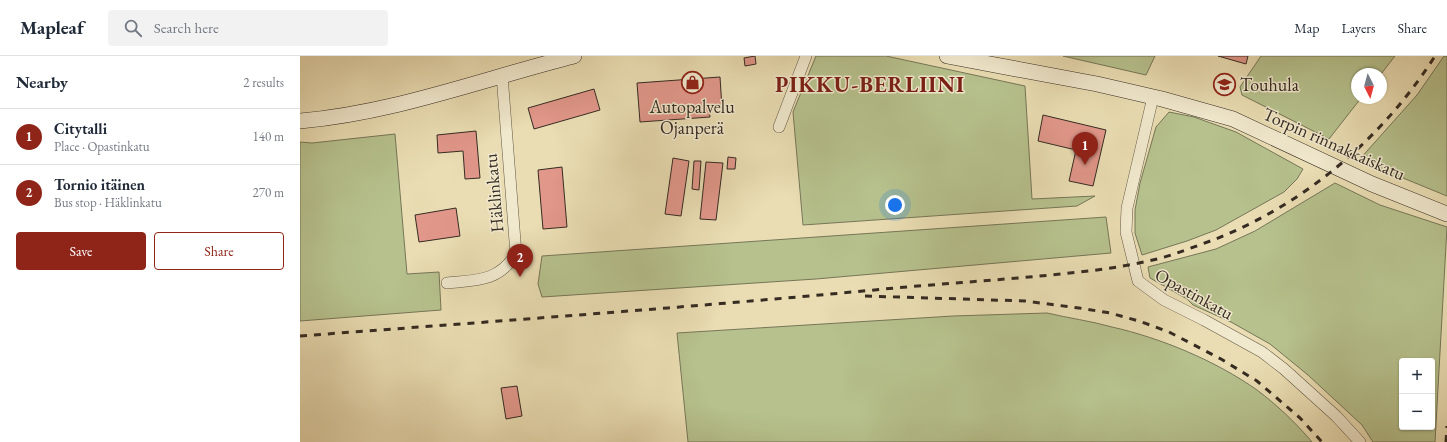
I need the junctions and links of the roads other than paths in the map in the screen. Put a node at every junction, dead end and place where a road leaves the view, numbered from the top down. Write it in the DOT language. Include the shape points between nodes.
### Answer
graph roads {
  1 [pos="574,56"];
  2 [pos="806,56"];
  3 [pos="947,56"];
  4 [pos="502,75"];
  5 [pos="1153,97"];
  6 [pos="300,121"];
  7 [pos="779,127"];
  8 [pos="1447,214"];
  9 [pos="447,283"];
  10 [pos="1360,442"];
  1 -- 4 [label="main road"];
  2 -- 7 [label="street"];
  3 -- 5 [label="main road, Torpin rinnakkaiskatu"];
  4 -- 6 [label="main road" via="371,111"];
  4 -- 9 [label="street, Häklinkatu" via="516,254 510,264 485,279"];
  5 -- 8 [label="main road, Torpin rinnakkaiskatu" via="1233,119 1372,184"];
  5 -- 10 [label="street, Opastinkatu" via="1127,208 1126,232 1138,281 1164,300 1262,352 1336,416"];
}
